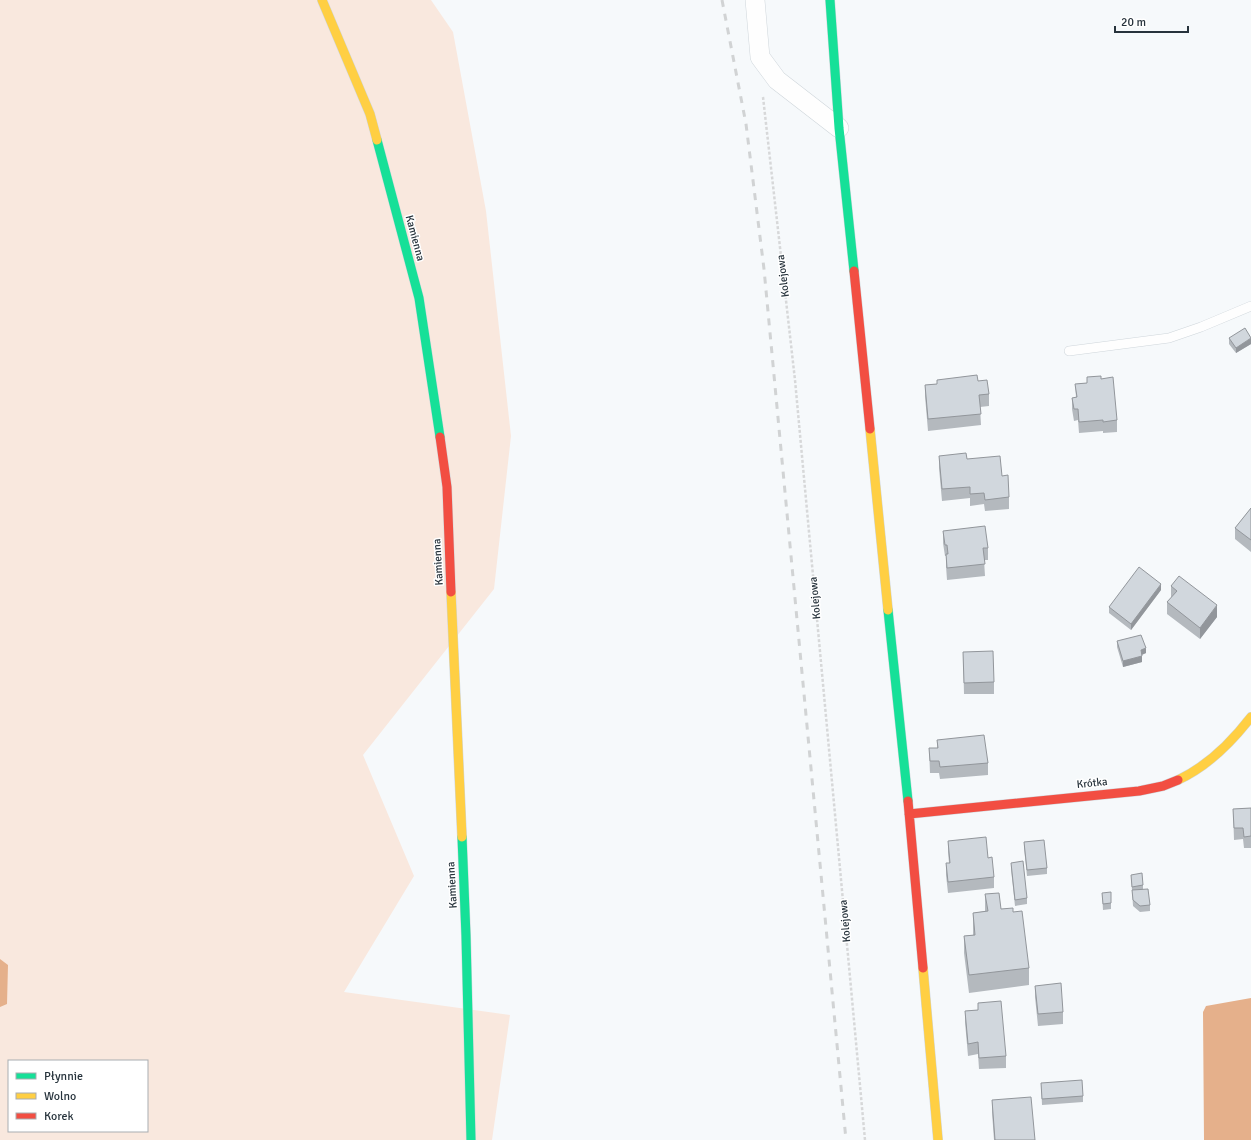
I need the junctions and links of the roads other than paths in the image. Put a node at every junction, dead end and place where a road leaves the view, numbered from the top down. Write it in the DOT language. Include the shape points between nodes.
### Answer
graph roads {
  1 [pos="322,0"];
  2 [pos="755,0"];
  3 [pos="830,0"];
  4 [pos="839,128"];
  5 [pos="1251,306"];
  6 [pos="1069,351"];
  7 [pos="1251,717"];
  8 [pos="909,814"];
  9 [pos="471,1140"];
  10 [pos="938,1140"];
  1 -- 9 [label="street, Kamienna" via="370,114 419,298 447,487 466,936"];
  2 -- 4 [label="street" via="760,57 777,80"];
  3 -- 4 [label="street"];
  4 -- 8 [label="street"];
  5 -- 6 [label="lane" via="1169,338"];
  7 -- 8 [label="street, Krótka" via="1234,740 1209,763 1165,785 1139,791"];
  8 -- 10 [label="street"];
}
